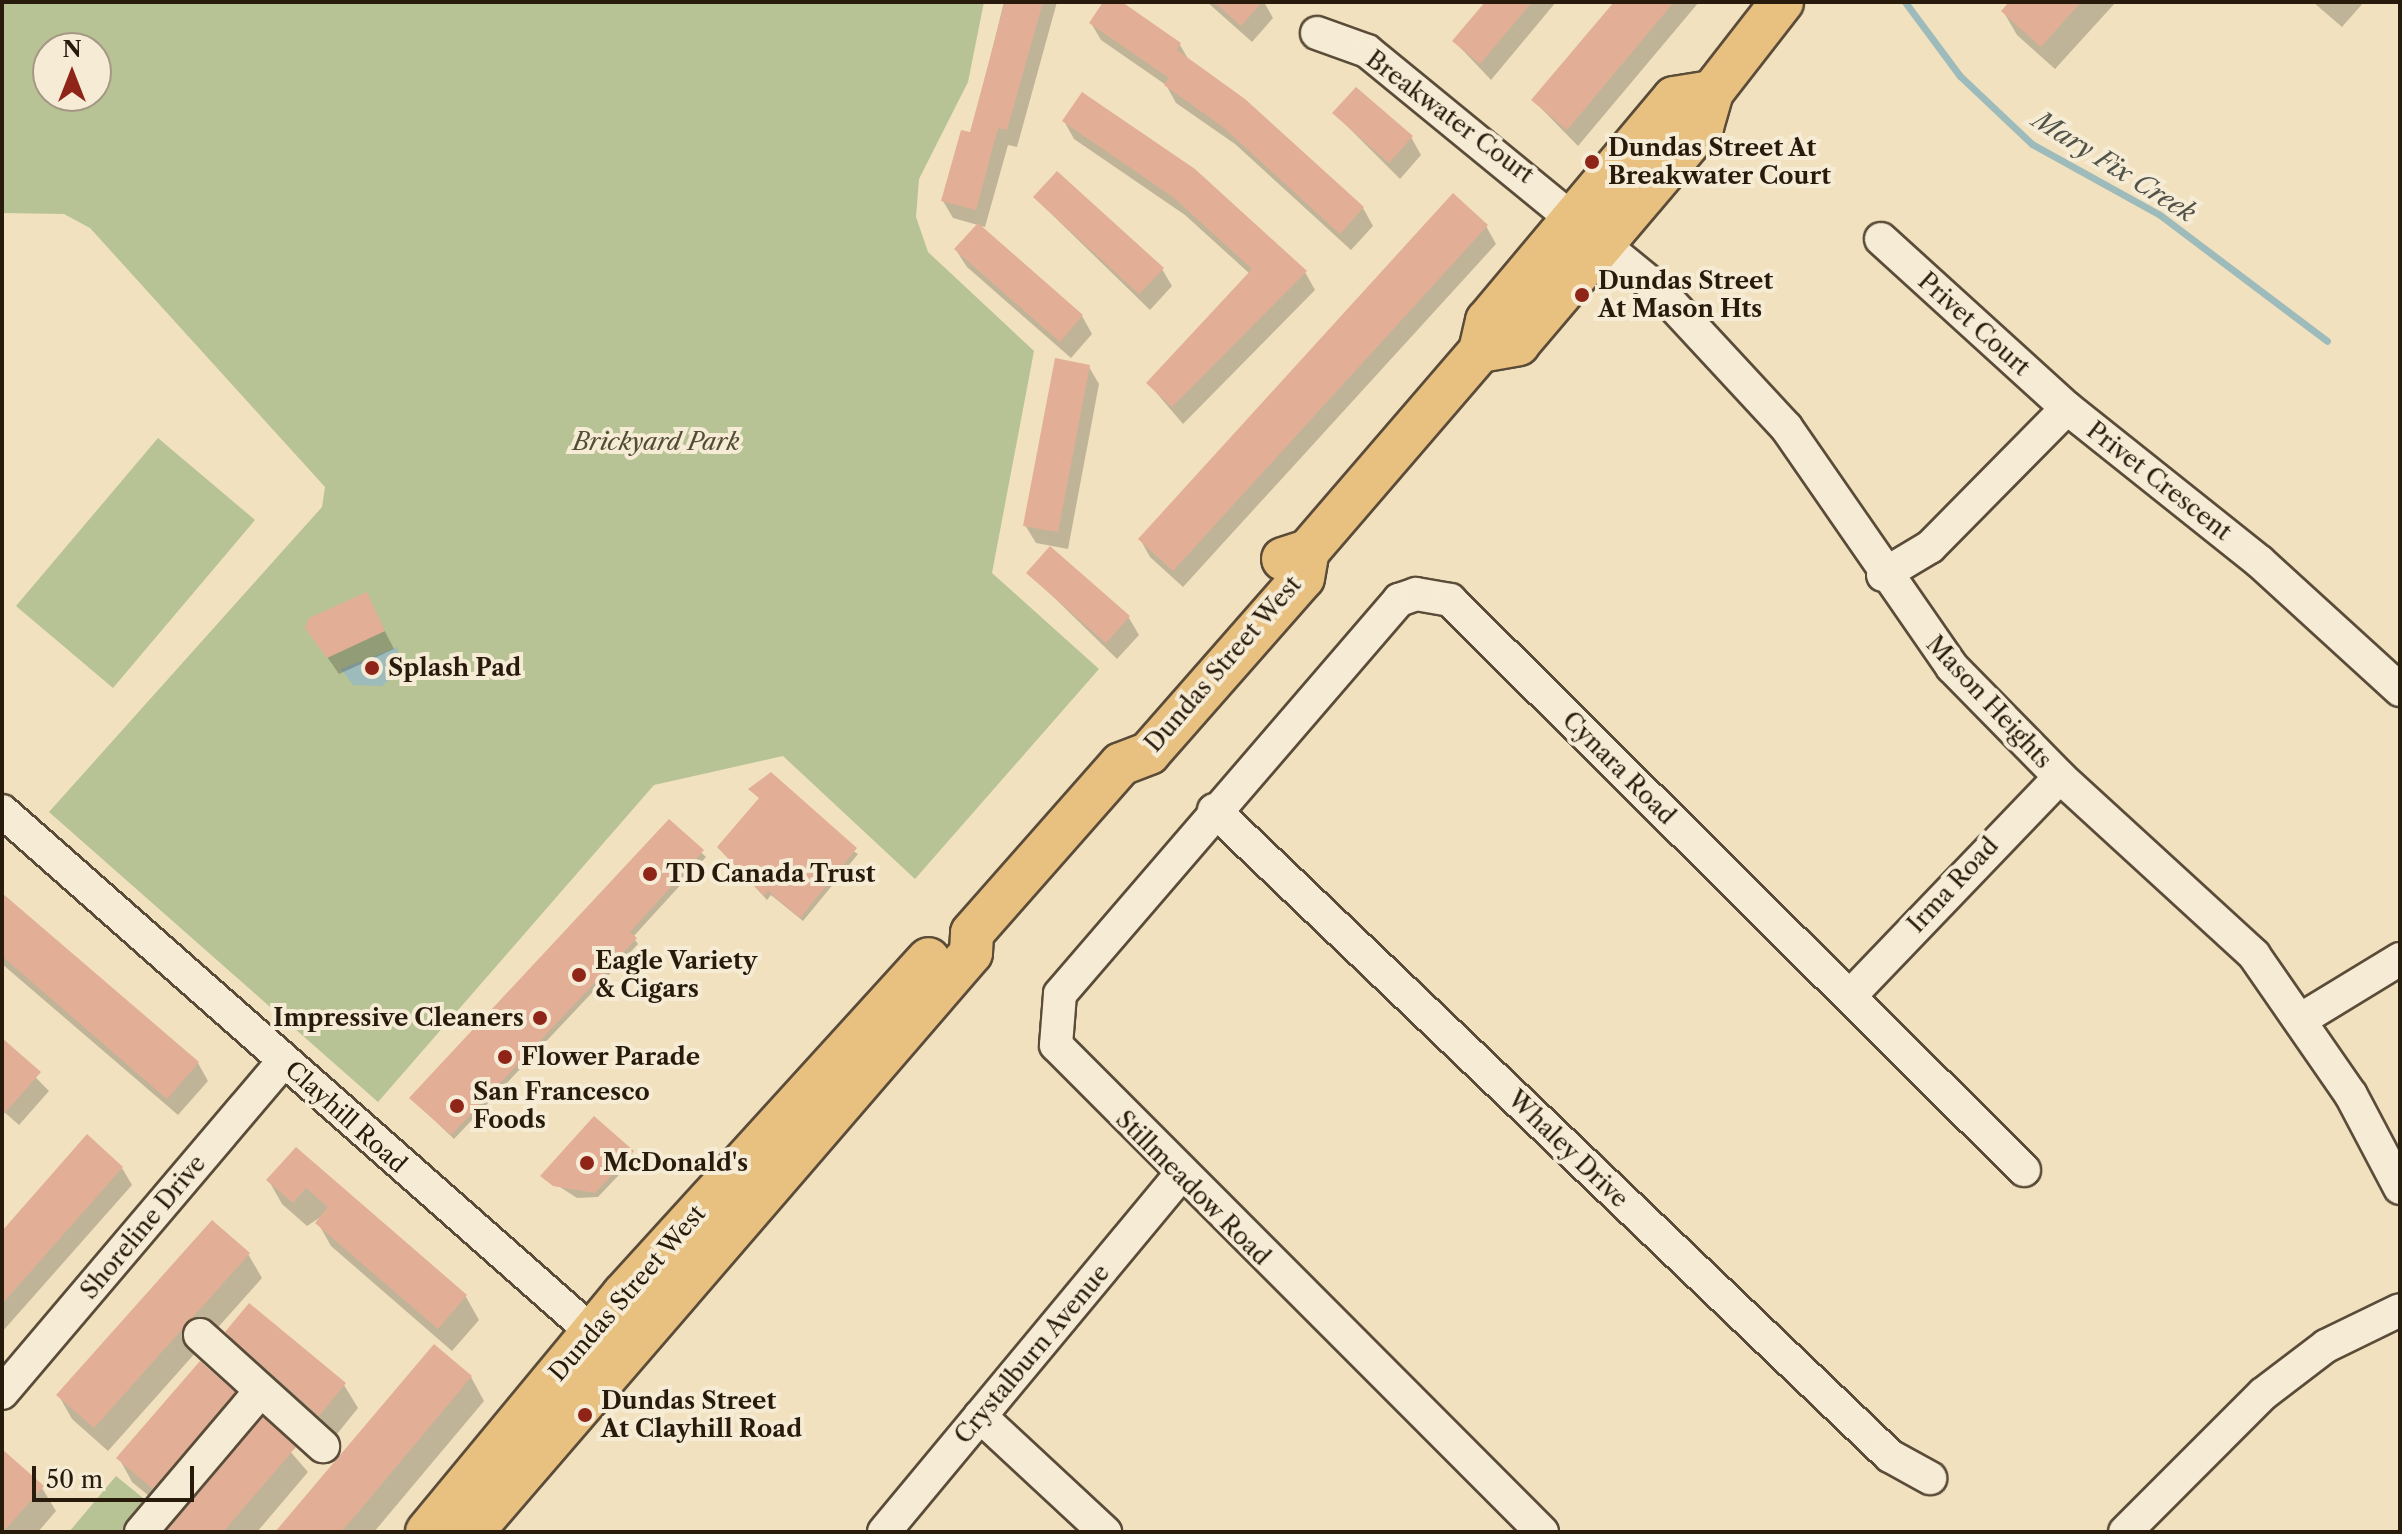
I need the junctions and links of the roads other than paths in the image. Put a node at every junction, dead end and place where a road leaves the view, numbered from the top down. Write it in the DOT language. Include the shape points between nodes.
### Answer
graph roads {
  1 [pos="1782,2"];
  2 [pos="1317,33"];
  3 [pos="1590,228"];
  4 [pos="1881,239"];
  5 [pos="2067,408"];
  6 [pos="1883,575"];
  7 [pos="2400,690"];
  8 [pos="2060,777"];
  9 [pos="1214,810"];
  10 [pos="2,811"];
  11 [pos="2400,959"];
  12 [pos="1850,996"];
  13 [pos="2300,1020"];
  14 [pos="284,1061"];
  15 [pos="2024,1170"];
  16 [pos="1180,1176"];
  17 [pos="2400,1188"];
  18 [pos="2400,1310"];
  19 [pos="200,1335"];
  20 [pos="606,1344"];
  21 [pos="2,1393"];
  22 [pos="257,1395"];
  23 [pos="980,1416"];
  24 [pos="323,1446"];
  25 [pos="1930,1478"];
  26 [pos="141,1532"];
  27 [pos="427,1532"];
  28 [pos="472,1532"];
  29 [pos="884,1532"];
  30 [pos="1105,1532"];
  31 [pos="1542,1532"];
  32 [pos="2125,1532"];
  1 -- 3 [label="main road, Dundas Street West" via="1712,92 1674,98"];
  2 -- 3 [label="street, Breakwater Court" via="1367,51"];
  3 -- 6 [label="street, Mason Heights" via="1786,427"];
  3 -- 20 [label="main road, Dundas Street West" via="1518,344 1480,351 1308,551 1293,590 1149,753 1121,764 972,933 951,935"];
  4 -- 5 [label="street, Privet Court"];
  5 -- 6 [label="street, Privet Crescent" via="1930,547"];
  5 -- 7 [label="street, Privet Crescent" via="2260,562"];
  6 -- 8 [label="street, Mason Heights" via="1952,667"];
  8 -- 12 [label="street, Irma Road"];
  8 -- 13 [label="street, Mason Heights" via="2228,928"];
  9 -- 12 [label="street, Cynara Road" via="1399,600 1416,594 1450,600"];
  9 -- 16 [label="street, Stillmeadow Road" via="1060,994 1053,1018 1056,1045 1076,1071"];
  9 -- 25 [label="street, Whaley Drive" via="1890,1456"];
  10 -- 14 [label="street, Clayhill Road"];
  11 -- 13 [label="street"];
  12 -- 15 [label="street, Cynara Road"];
  13 -- 17 [label="street, Mason Heights"];
  14 -- 20 [label="street, Clayhill Road"];
  14 -- 21 [label="street, Shoreline Drive"];
  16 -- 23 [label="street, Crystalburn Avenue"];
  16 -- 31 [label="street, Stillmeadow Road"];
  18 -- 32 [label="street" via="2326,1346 2263,1394"];
  19 -- 22 [label="street"];
  20 -- 27 [label="main road, Dundas Street West"];
  20 -- 28 [label="main road, Dundas Street West"];
  22 -- 24 [label="street"];
  22 -- 26 [label="street"];
  23 -- 29 [label="street, Crystalburn Avenue"];
  23 -- 30 [label="street"];
}
